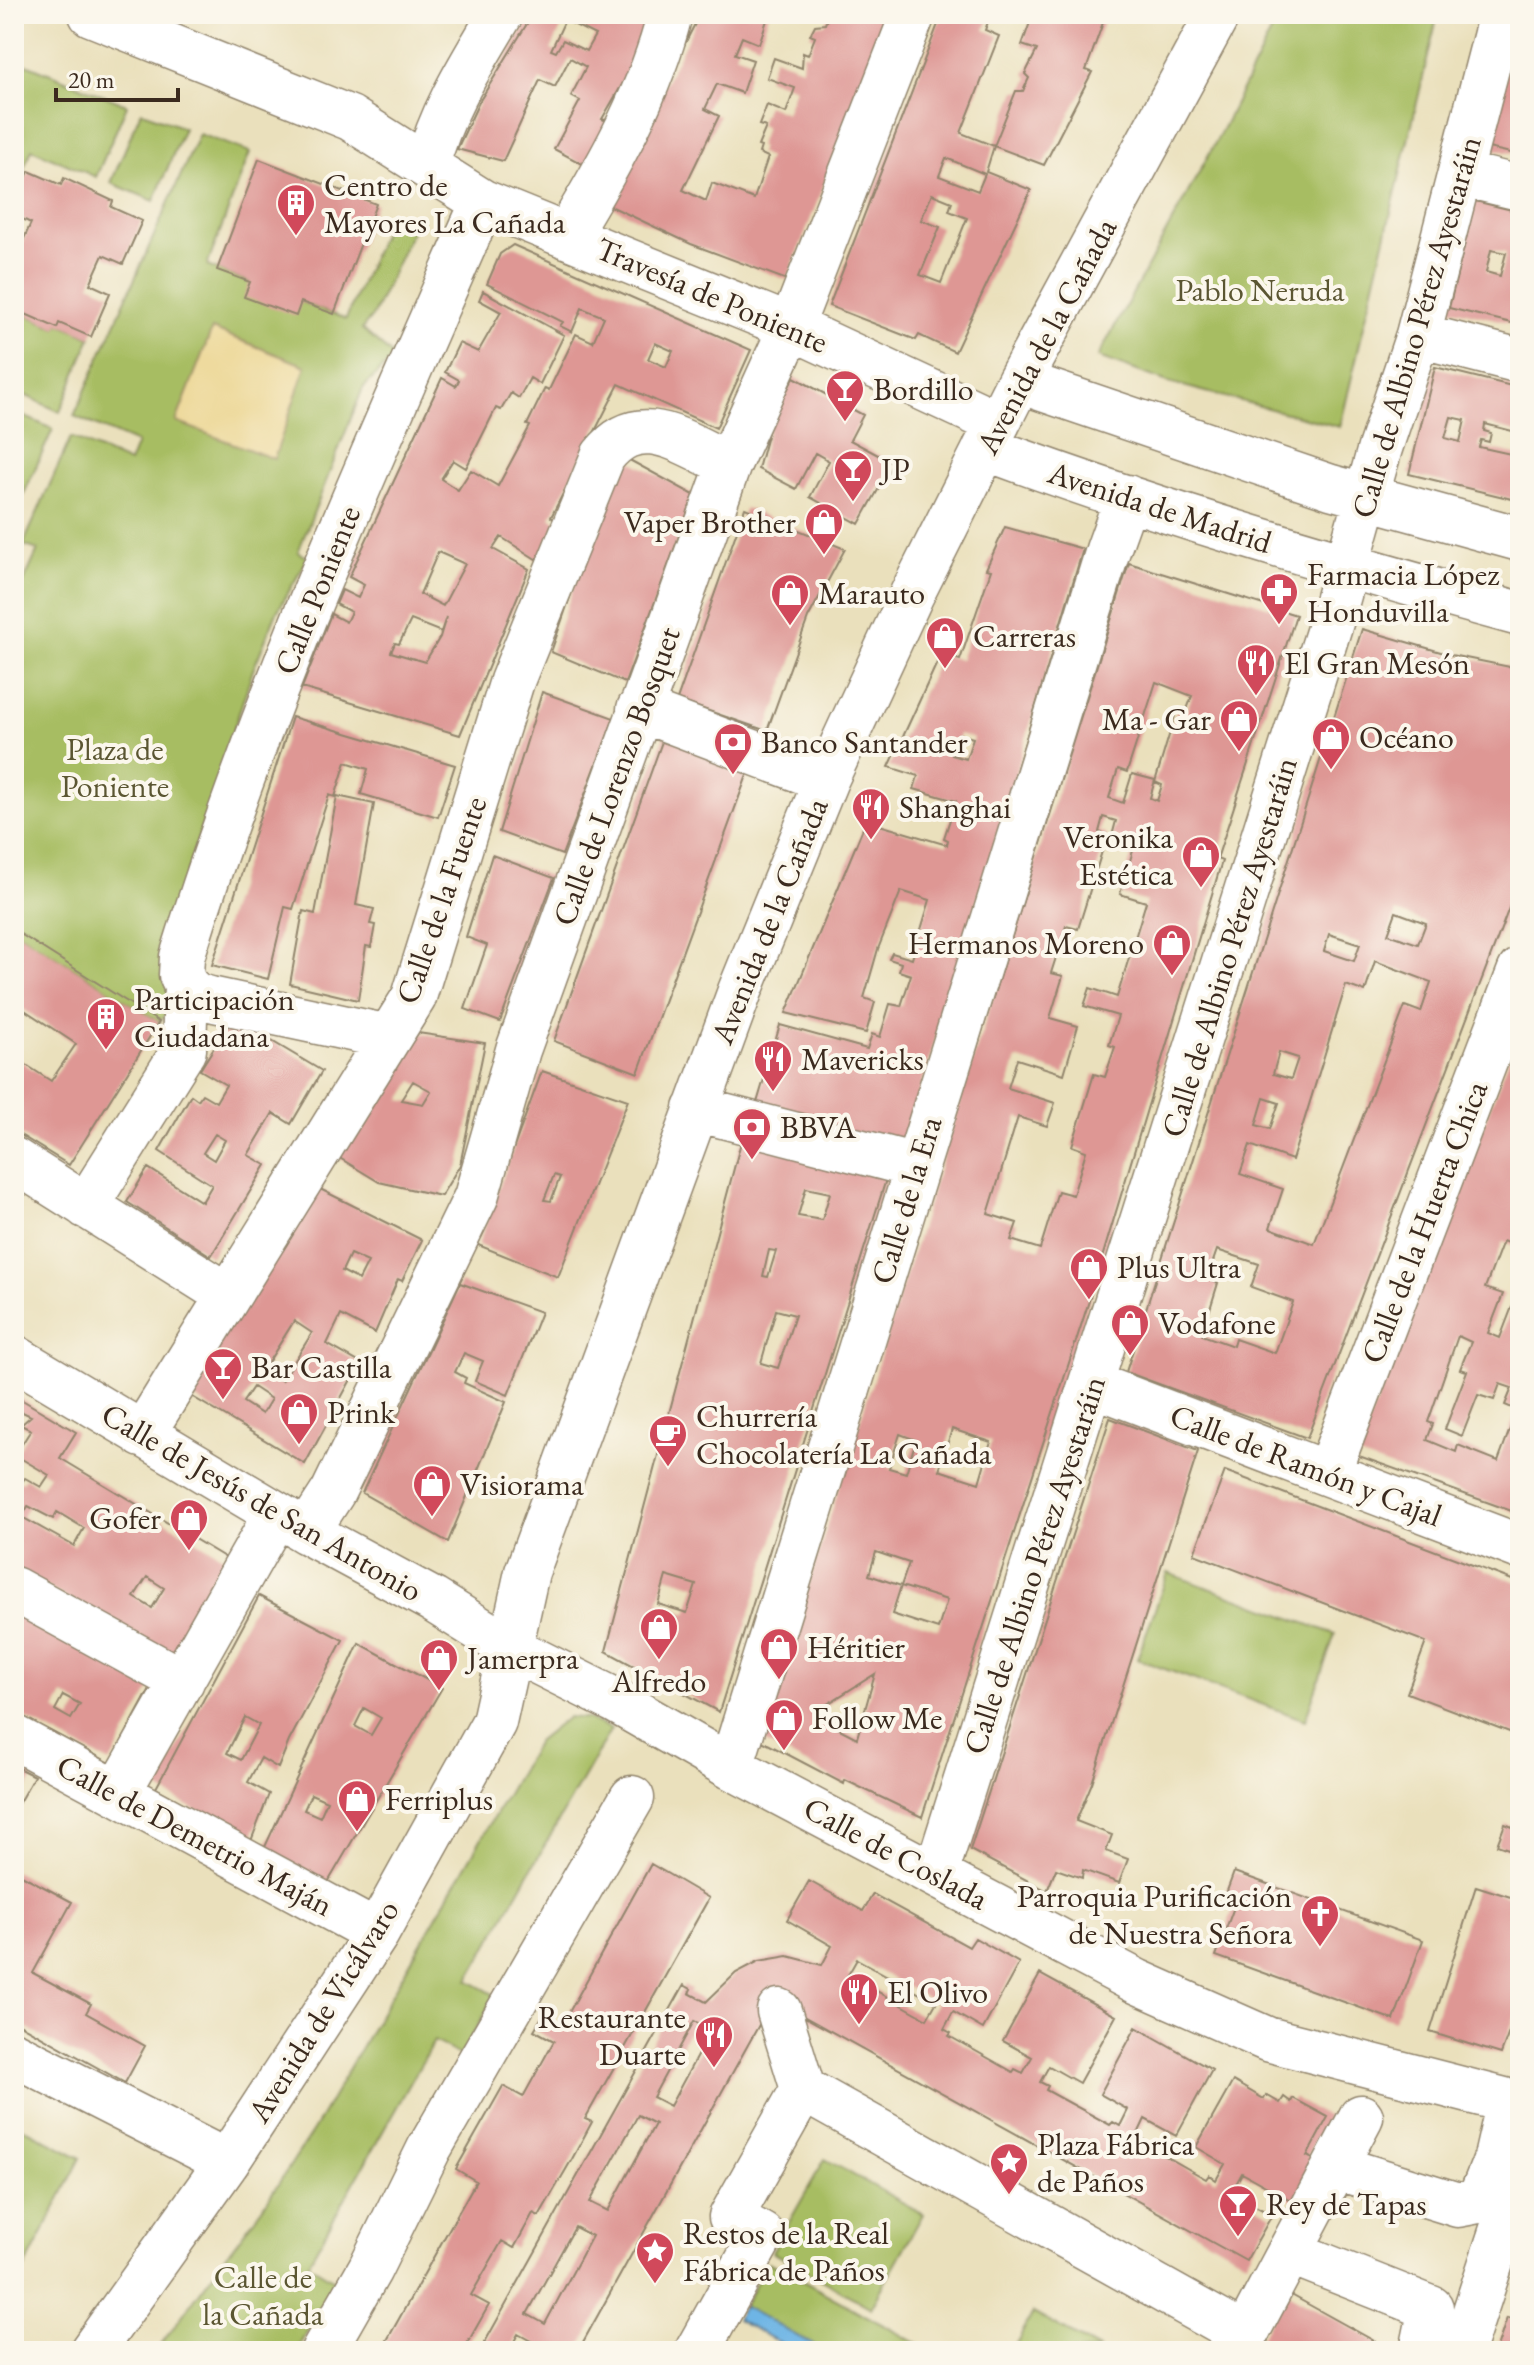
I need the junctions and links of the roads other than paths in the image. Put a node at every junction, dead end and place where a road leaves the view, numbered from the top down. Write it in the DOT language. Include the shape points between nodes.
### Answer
graph roads {
  1 [pos="91,14"];
  2 [pos="501,14"];
  3 [pos="670,14"];
  4 [pos="913,14"];
  5 [pos="1501,14"];
  6 [pos="1511,14"];
  7 [pos="1213,15"];
  8 [pos="1520,16"];
  9 [pos="427,166"];
  10 [pos="1462,174"];
  11 [pos="1520,188"];
  12 [pos="483,202"];
  13 [pos="568,233"];
  14 [pos="791,327"];
  15 [pos="1418,335"];
  16 [pos="1520,361"];
  17 [pos="1019,381"];
  18 [pos="992,436"];
  19 [pos="729,464"];
  20 [pos="1127,497"];
  21 [pos="1367,497"];
  22 [pos="1520,539"];
  23 [pos="1347,565"];
  24 [pos="1520,614"];
  25 [pos="639,709"];
  26 [pos="826,780"];
  27 [pos="1520,970"];
  28 [pos="186,986"];
  29 [pos="389,1037"];
  30 [pos="696,1109"];
  31 [pos="14,1160"];
  32 [pos="916,1166"];
  33 [pos="86,1206"];
  34 [pos="226,1294"];
  35 [pos="14,1357"];
  36 [pos="1092,1384"];
  37 [pos="142,1435"];
  38 [pos="1328,1473"];
  39 [pos="292,1523"];
  40 [pos="1520,1547"];
  41 [pos="14,1589"];
  42 [pos="510,1648"];
  43 [pos="182,1681"];
  44 [pos="14,1737"];
  45 [pos="731,1767"];
  46 [pos="118,1793"];
  47 [pos="632,1798"];
  48 [pos="936,1874"];
  49 [pos="377,1933"];
  50 [pos="779,2011"];
  51 [pos="14,2054"];
  52 [pos="803,2089"];
  53 [pos="1515,2103"];
  54 [pos="1361,2117"];
  55 [pos="227,2162"];
  56 [pos="1348,2171"];
  57 [pos="1520,2174"];
  58 [pos="1292,2253"];
  59 [pos="1241,2344"];
  60 [pos="92,2351"];
  61 [pos="323,2351"];
  62 [pos="697,2351"];
  63 [pos="1422,2351"];
  64 [pos="1462,2351"];
  1 -- 9 [label="street, Travesía de Poniente" via="350,118"];
  2 -- 9 [label="street" via="436,131"];
  3 -- 13 [label="street" via="637,108"];
  4 -- 14 [label="street, Calle de Lorenzo Bosquet"];
  5 -- 10 [label="street, Calle de Albino Pérez Ayestaráin"];
  6 -- 8 [label="street"];
  7 -- 17 [label="street, Avenida de la Cañada"];
  9 -- 12 [label="street, Travesía de Poniente"];
  10 -- 11 [label="street"];
  10 -- 15 [label="street, Calle de Albino Pérez Ayestaráin"];
  12 -- 13 [label="street, Travesía de Poniente"];
  12 -- 28 [label="street, Calle Poniente" via="320,574 220,834 182,957"];
  13 -- 14 [label="street, Travesía de Poniente"];
  14 -- 18 [label="street, Travesía de Poniente"];
  14 -- 19 [label="street, Calle de Lorenzo Bosquet"];
  15 -- 16 [label="street"];
  15 -- 21 [label="street, Calle de Albino Pérez Ayestaráin"];
  17 -- 18 [label="street, Avenida de la Cañada"];
  17 -- 21 [label="street"];
  18 -- 20 [label="street, Avenida de Madrid"];
  18 -- 26 [label="street, Avenida de la Cañada"];
  19 -- 25 [label="street, Calle de Lorenzo Bosquet"];
  19 -- 29 [label="street, Calle de la Fuente" via="649,430 616,439 603,456 512,681 414,997"];
  20 -- 23 [label="street, Avenida de Madrid"];
  20 -- 32 [label="street, Calle de la Era"];
  21 -- 22 [label="street"];
  21 -- 23 [label="street, Calle de Albino Pérez Ayestaráin"];
  23 -- 24 [label="street, Avenida de Madrid"];
  23 -- 36 [label="street, Calle de Albino Pérez Ayestaráin"];
  25 -- 26 [label="street"];
  25 -- 39 [label="street, Calle de Lorenzo Bosquet" via="518,1050 476,1197 333,1492"];
  26 -- 30 [label="street, Avenida de la Cañada"];
  27 -- 38 [label="street, Calle de la Huerta Chica"];
  28 -- 29 [label="street" via="210,999"];
  28 -- 33 [label="street, Calle Poniente" via="184,1050"];
  29 -- 34 [label="street, Calle de la Fuente"];
  30 -- 32 [label="street"];
  30 -- 42 [label="street, Avenida de la Cañada" via="527,1572"];
  31 -- 33 [label="street"];
  32 -- 45 [label="street, Calle de la Era"];
  33 -- 34 [label="street"];
  34 -- 37 [label="street, Calle de la Fuente"];
  35 -- 37 [label="street, Calle de Jesús de San Antonio"];
  36 -- 38 [label="street, Calle de Ramón y Cajal"];
  36 -- 48 [label="street, Calle de Albino Pérez Ayestaráin"];
  37 -- 39 [label="street, Calle de Jesús de San Antonio"];
  38 -- 40 [label="street, Calle de Ramón y Cajal"];
  39 -- 42 [label="street, Calle de Jesús de San Antonio"];
  39 -- 43 [label="street, Calle de Lorenzo Bosquet"];
  41 -- 43 [label="street"];
  42 -- 45 [label="street, Calle de Coslada"];
  42 -- 49 [label="street, Avenida de Vicálvaro" via="494,1722"];
  43 -- 46 [label="street, Calle de Lorenzo Bosquet"];
  44 -- 46 [label="street, Calle de Demetrio Maján"];
  45 -- 48 [label="street, Calle de Coslada"];
  46 -- 49 [label="street, Calle de Demetrio Maján"];
  47 -- 61 [label="street" via="429,2149"];
  48 -- 53 [label="street, Calle de Coslada" via="1136,1981 1267,2039"];
  49 -- 55 [label="street, Avenida de Vicálvaro"];
  50 -- 52 [label="street"];
  51 -- 55 [label="street"];
  52 -- 59 [label="street"];
  52 -- 62 [label="street" via="731,2217 762,2235"];
  53 -- 56 [label="street" via="1479,2201 1458,2205"];
  54 -- 58 [label="street"];
  55 -- 60 [label="street, Avenida de Vicálvaro"];
  57 -- 64 [label="street"];
  58 -- 59 [label="street"];
  58 -- 63 [label="street" via="1431,2308"];
}
